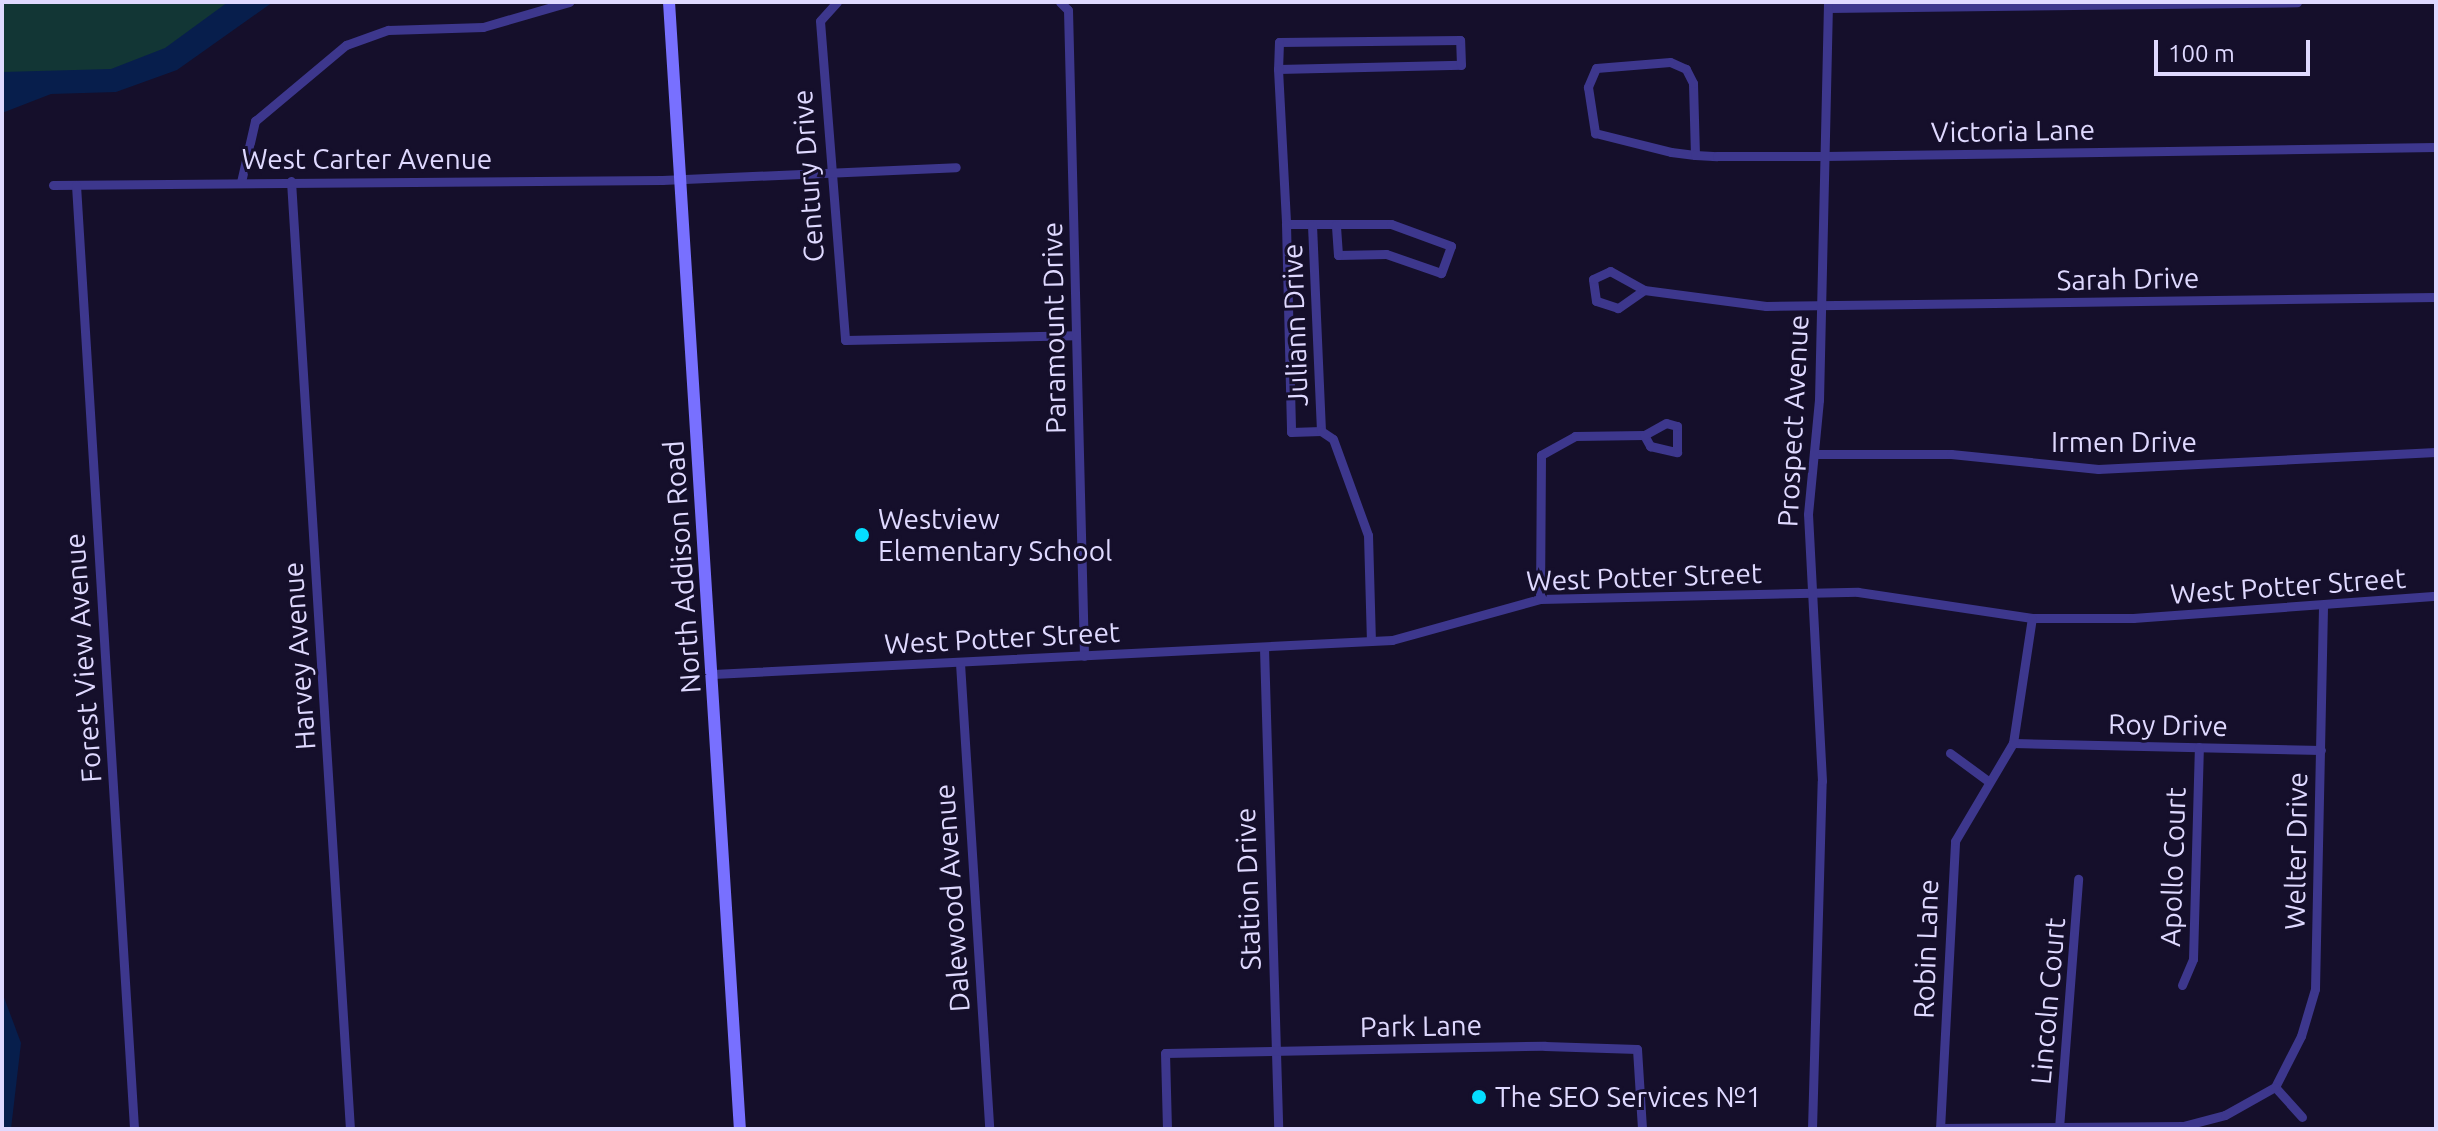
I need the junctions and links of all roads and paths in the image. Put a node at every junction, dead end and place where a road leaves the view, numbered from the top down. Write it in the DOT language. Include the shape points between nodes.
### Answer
graph roads {
  1 [pos="569,2"];
  2 [pos="669,2"];
  3 [pos="837,2"];
  4 [pos="1060,2"];
  5 [pos="2297,2"];
  6 [pos="1828,5"];
  7 [pos="1278,69"];
  8 [pos="2436,147"];
  9 [pos="1695,155"];
  10 [pos="1825,156"];
  11 [pos="956,167"];
  12 [pos="830,172"];
  13 [pos="681,179"];
  14 [pos="291,181"];
  15 [pos="241,182"];
  16 [pos="53,185"];
  17 [pos="76,185"];
  18 [pos="1286,224"];
  19 [pos="1312,225"];
  20 [pos="1336,225"];
  21 [pos="1644,290"];
  22 [pos="2436,297"];
  23 [pos="1821,306"];
  24 [pos="1076,335"];
  25 [pos="1321,431"];
  26 [pos="1644,435"];
  27 [pos="2436,452"];
  28 [pos="1814,454"];
  29 [pos="1814,592"];
  30 [pos="2436,596"];
  31 [pos="1540,599"];
  32 [pos="2323,607"];
  33 [pos="2032,618"];
  34 [pos="1371,641"];
  35 [pos="1264,648"];
  36 [pos="1084,656"];
  37 [pos="960,663"];
  38 [pos="713,674"];
  39 [pos="2013,743"];
  40 [pos="2199,747"];
  41 [pos="2321,750"];
  42 [pos="1950,753"];
  43 [pos="1988,781"];
  44 [pos="2078,879"];
  45 [pos="2182,985"];
  46 [pos="1275,1050"];
  47 [pos="2275,1087"];
  48 [pos="2302,1117"];
  49 [pos="2059,1128"];
  50 [pos="134,1129"];
  51 [pos="350,1129"];
  52 [pos="740,1129"];
  53 [pos="989,1129"];
  54 [pos="1167,1129"];
  55 [pos="1278,1129"];
  56 [pos="1642,1129"];
  57 [pos="1812,1129"];
  58 [pos="1940,1129"];
  1 -- 15 [label="street" via="483,27 388,30 346,45 255,121"];
  2 -- 13 [label="street, North Addison Road"];
  3 -- 12 [label="street, Century Drive" via="823,10"];
  4 -- 24 [label="street, Paramount Drive" via="1068,13"];
  5 -- 6 [label="street"];
  6 -- 10 [label="street, Prospect Avenue"];
  7 -- 7 [label="street" via="1461,65 1460,40 1279,42"];
  7 -- 18 [label="street, Juliann Drive"];
  8 -- 10 [label="street, Victoria Lane"];
  9 -- 9 [label="street, Victoria Lane" via="1693,83 1686,69 1670,62 1596,68 1588,87 1595,133"];
  9 -- 10 [label="street, Victoria Lane"];
  10 -- 23 [label="street, Prospect Avenue"];
  11 -- 12 [label="street, West Carter Avenue"];
  12 -- 13 [label="street, West Carter Avenue"];
  12 -- 24 [label="street, Century Drive" via="845,340"];
  13 -- 14 [label="street, West Carter Avenue"];
  13 -- 38 [label="street, North Addison Road"];
  14 -- 15 [label="street, West Carter Avenue"];
  14 -- 51 [label="street, Harvey Avenue"];
  15 -- 17 [label="street, West Carter Avenue"];
  16 -- 17 [label="street, West Carter Avenue"];
  17 -- 50 [label="street, Forest View Avenue"];
  18 -- 19 [label="street, Juliann Drive"];
  18 -- 25 [label="street" via="1291,432"];
  19 -- 20 [label="street"];
  19 -- 25 [label="street, Juliann Drive"];
  20 -- 20 [label="street" via="1391,224 1451,246 1441,273 1386,254 1338,255"];
  21 -- 21 [label="street, Sarah Drive" via="1618,308 1596,301 1593,279 1610,271"];
  21 -- 23 [label="street, Sarah Drive" via="1700,302"];
  22 -- 23 [label="street, Sarah Drive"];
  23 -- 28 [label="street, Prospect Avenue"];
  24 -- 36 [label="street, Paramount Drive"];
  25 -- 34 [label="street, Juliann Drive" via="1333,439 1368,535"];
  26 -- 31 [label="street" via="1564,438 1541,455"];
  27 -- 28 [label="street, Irmen Drive" via="2098,469 1951,454"];
  28 -- 29 [label="street, Prospect Avenue" via="1808,514"];
  29 -- 31 [label="street, West Potter Street"];
  29 -- 33 [label="street, West Potter Street"];
  29 -- 57 [label="street, Prospect Avenue" via="1822,924"];
  30 -- 32 [label="street, West Potter Street"];
  31 -- 34 [label="street, West Potter Street"];
  32 -- 33 [label="street, West Potter Street"];
  32 -- 41 [label="street, Welter Drive"];
  33 -- 39 [label="street, Robin Lane"];
  34 -- 35 [label="street, West Potter Street"];
  35 -- 36 [label="street, West Potter Street"];
  35 -- 46 [label="street, Station Drive"];
  36 -- 37 [label="street, West Potter Street"];
  37 -- 38 [label="street, West Potter Street"];
  37 -- 53 [label="street, Dalewood Avenue"];
  38 -- 52 [label="street, North Addison Road"];
  39 -- 40 [label="street, Roy Drive"];
  39 -- 43 [label="street, Robin Lane"];
  40 -- 41 [label="street, Roy Drive"];
  40 -- 45 [label="street, Apollo Court" via="2193,959"];
  41 -- 47 [label="street, Welter Drive" via="2313,1001"];
  42 -- 43 [label="street"];
  43 -- 58 [label="street, Robin Lane" via="1955,841"];
  44 -- 49 [label="street, Lincoln Court"];
  46 -- 54 [label="street, Park Lane" via="1165,1053"];
  46 -- 55 [label="street, Station Drive"];
  46 -- 56 [label="street, Park Lane" via="1637,1049"];
  47 -- 48 [label="street"];
  47 -- 49 [label="street" via="2196,1124"];
  49 -- 58 [label="street"];
}
